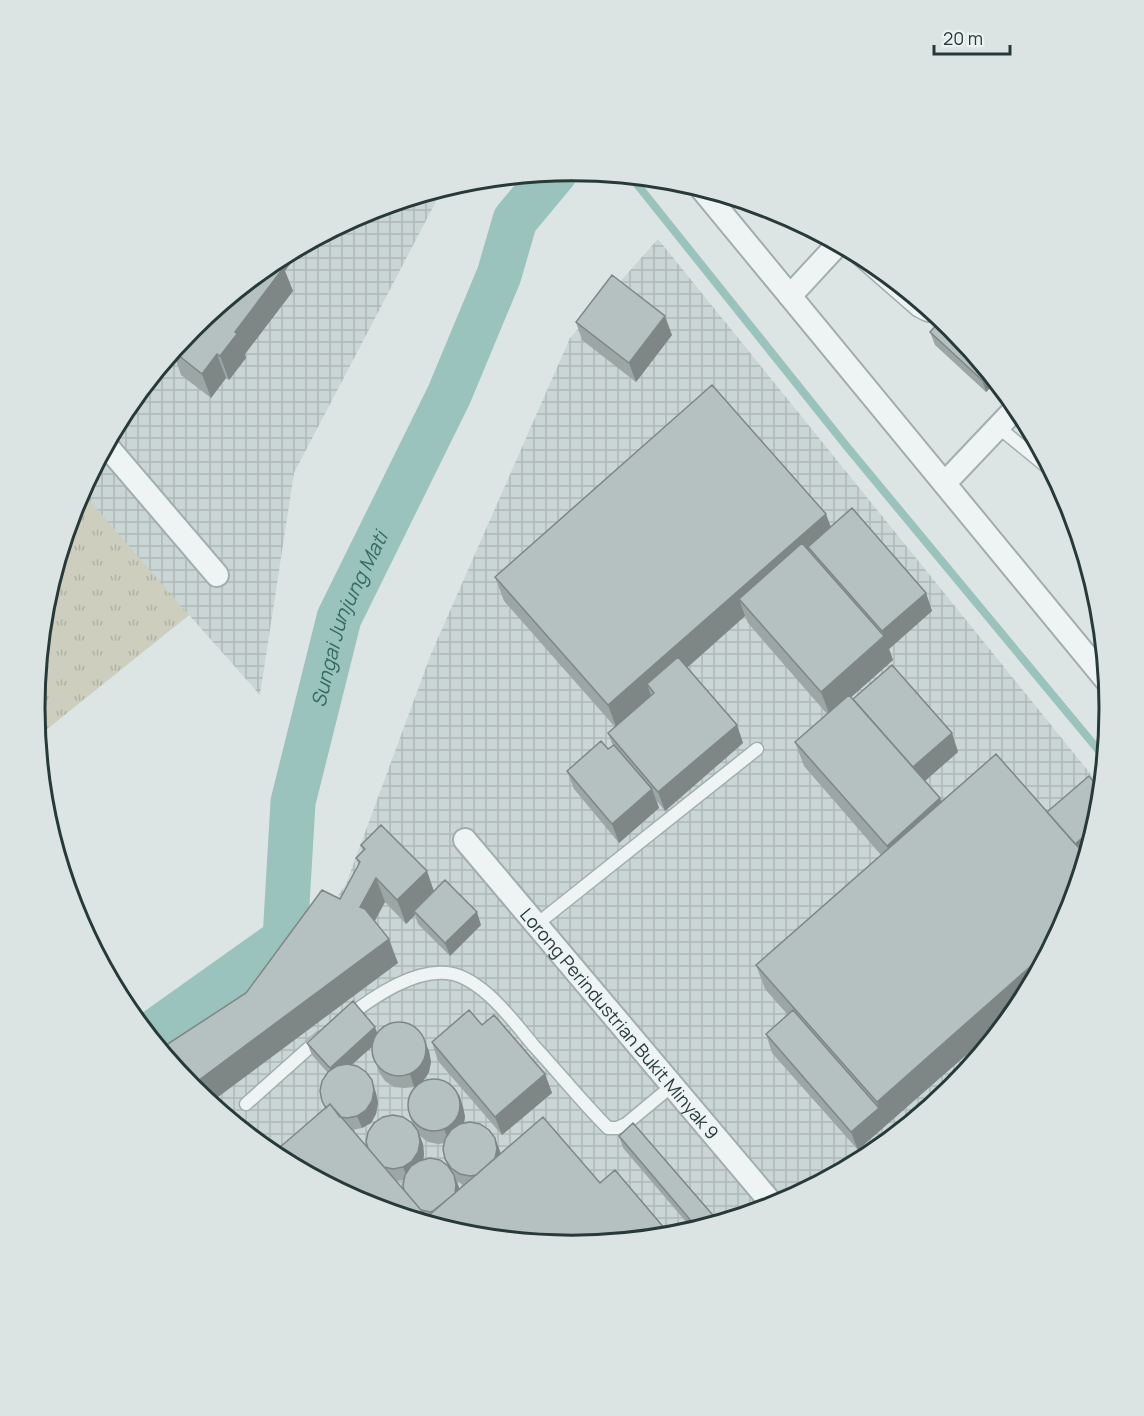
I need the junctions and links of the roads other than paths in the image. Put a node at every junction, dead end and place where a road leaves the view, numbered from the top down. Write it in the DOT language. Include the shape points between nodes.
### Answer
graph roads {
  1 [pos="711,200"];
  2 [pos="832,250"];
  3 [pos="790,296"];
  4 [pos="1010,415"];
  5 [pos="998,427"];
  6 [pos="112,452"];
  7 [pos="1035,457"];
  8 [pos="945,483"];
  9 [pos="217,575"];
  10 [pos="1097,669"];
  11 [pos="757,749"];
  12 [pos="465,840"];
  13 [pos="537,924"];
  14 [pos="673,1085"];
  15 [pos="246,1104"];
  16 [pos="767,1198"];
  1 -- 3 [label="street"];
  2 -- 3 [label="street"];
  3 -- 8 [label="street"];
  4 -- 5 [label="street"];
  5 -- 7 [label="lane"];
  5 -- 8 [label="street"];
  6 -- 9 [label="street"];
  8 -- 10 [label="street"];
  11 -- 13 [label="lane"];
  12 -- 13 [label="street, Lorong Perindustrian Bukit Minyak 9"];
  13 -- 14 [label="street, Lorong Perindustrian Bukit Minyak 9"];
  14 -- 15 [label="lane" via="626,1124 608,1128 498,1004 469,981 452,974 429,974 397,984 363,1005"];
  14 -- 16 [label="street, Lorong Perindustrian Bukit Minyak 9"];
}
